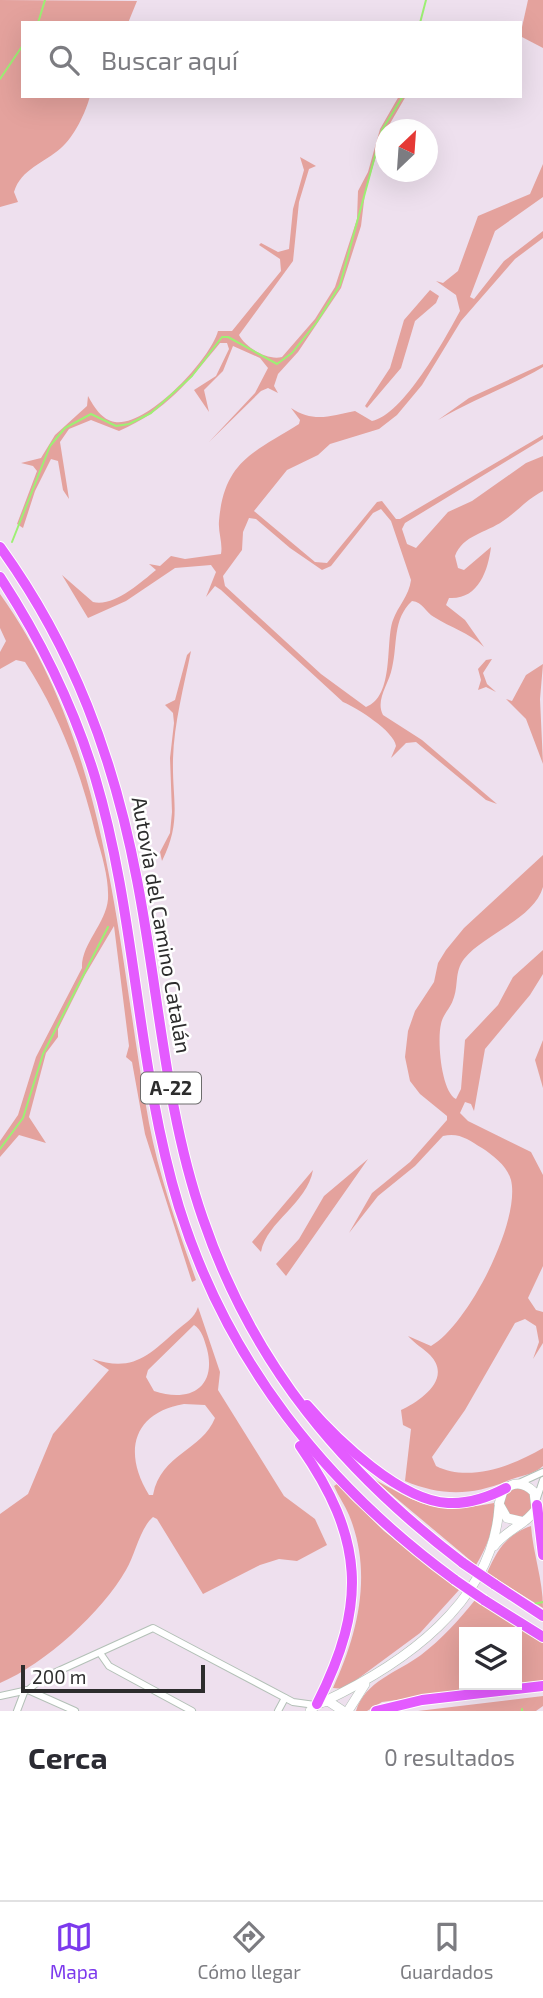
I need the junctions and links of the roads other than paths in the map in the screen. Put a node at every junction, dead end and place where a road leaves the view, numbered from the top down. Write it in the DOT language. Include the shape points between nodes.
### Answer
graph roads {
  1 [pos="0,547"];
  2 [pos="0,577"];
  3 [pos="223,1314"];
  4 [pos="246,1318"];
  5 [pos="543,1472"];
  6 [pos="543,1480"];
  7 [pos="518,1483"];
  8 [pos="506,1488"];
  9 [pos="537,1503"];
  10 [pos="499,1507"];
  11 [pos="520,1521"];
  12 [pos="488,1555"];
  13 [pos="543,1555"];
  14 [pos="543,1616"];
  15 [pos="543,1637"];
  16 [pos="100,1653"];
  17 [pos="376,1673"];
  18 [pos="543,1686"];
  19 [pos="27,1690"];
  20 [pos="0,1696"];
  21 [pos="285,1698"];
  22 [pos="293,1702"];
  23 [pos="316,1705"];
  24 [pos="17,1711"];
  25 [pos="75,1711"];
  26 [pos="192,1711"];
  27 [pos="278,1711"];
  28 [pos="303,1711"];
  29 [pos="346,1711"];
  30 [pos="376,1711"];
  1 -- 4 [label="highway, Autovía del Camino Catalán / A-22" via="67,655 115,781 138,881 169,1079 192,1181 214,1249"];
  2 -- 3 [label="highway, Autovía del Camino Catalán / A-22" via="48,659 95,777 170,1173 194,1248"];
  3 -- 15 [label="highway, Autovía del Camino Catalán / A-22, bridge" via="266,1390 312,1451 370,1511 454,1580"];
  3 -- 23 [label="highway" via="243,1361 327,1487 347,1537 353,1570 350,1610 339,1653"];
  4 -- 8 [label="highway" via="310,1409 399,1485 451,1504"];
  4 -- 14 [label="highway, Autovía del Camino Catalán / A-22, bridge" via="272,1365 318,1429 401,1512 463,1563"];
  5 -- 7 [label="street"];
  6 -- 9 [label="street"];
  7 -- 8 [label="main road"];
  7 -- 9 [label="main road" via="531,1488"];
  8 -- 10 [label="main road"];
  9 -- 11 [label="main road" via="530,1517"];
  9 -- 13 [label="highway"];
  10 -- 11 [label="main road" via="507,1518"];
  10 -- 12 [label="main road"];
  11 -- 12 [label="main road" via="502,1535"];
  12 -- 17 [label="main road" via="464,1598 442,1625"];
  16 -- 19 [label="street"];
  16 -- 21 [label="street" via="148,1629 158,1629"];
  16 -- 26 [label="street" via="109,1666"];
  17 -- 23 [label="main road"];
  17 -- 29 [label="main road"];
  18 -- 30 [label="highway" via="422,1700"];
  19 -- 20 [label="street"];
  19 -- 24 [label="street"];
  19 -- 25 [label="street"];
  21 -- 22 [label="street"];
  21 -- 27 [label="street"];
  22 -- 23 [label="street"];
  22 -- 28 [label="street"];
  23 -- 29 [label="main road" via="333,1702"];
}
